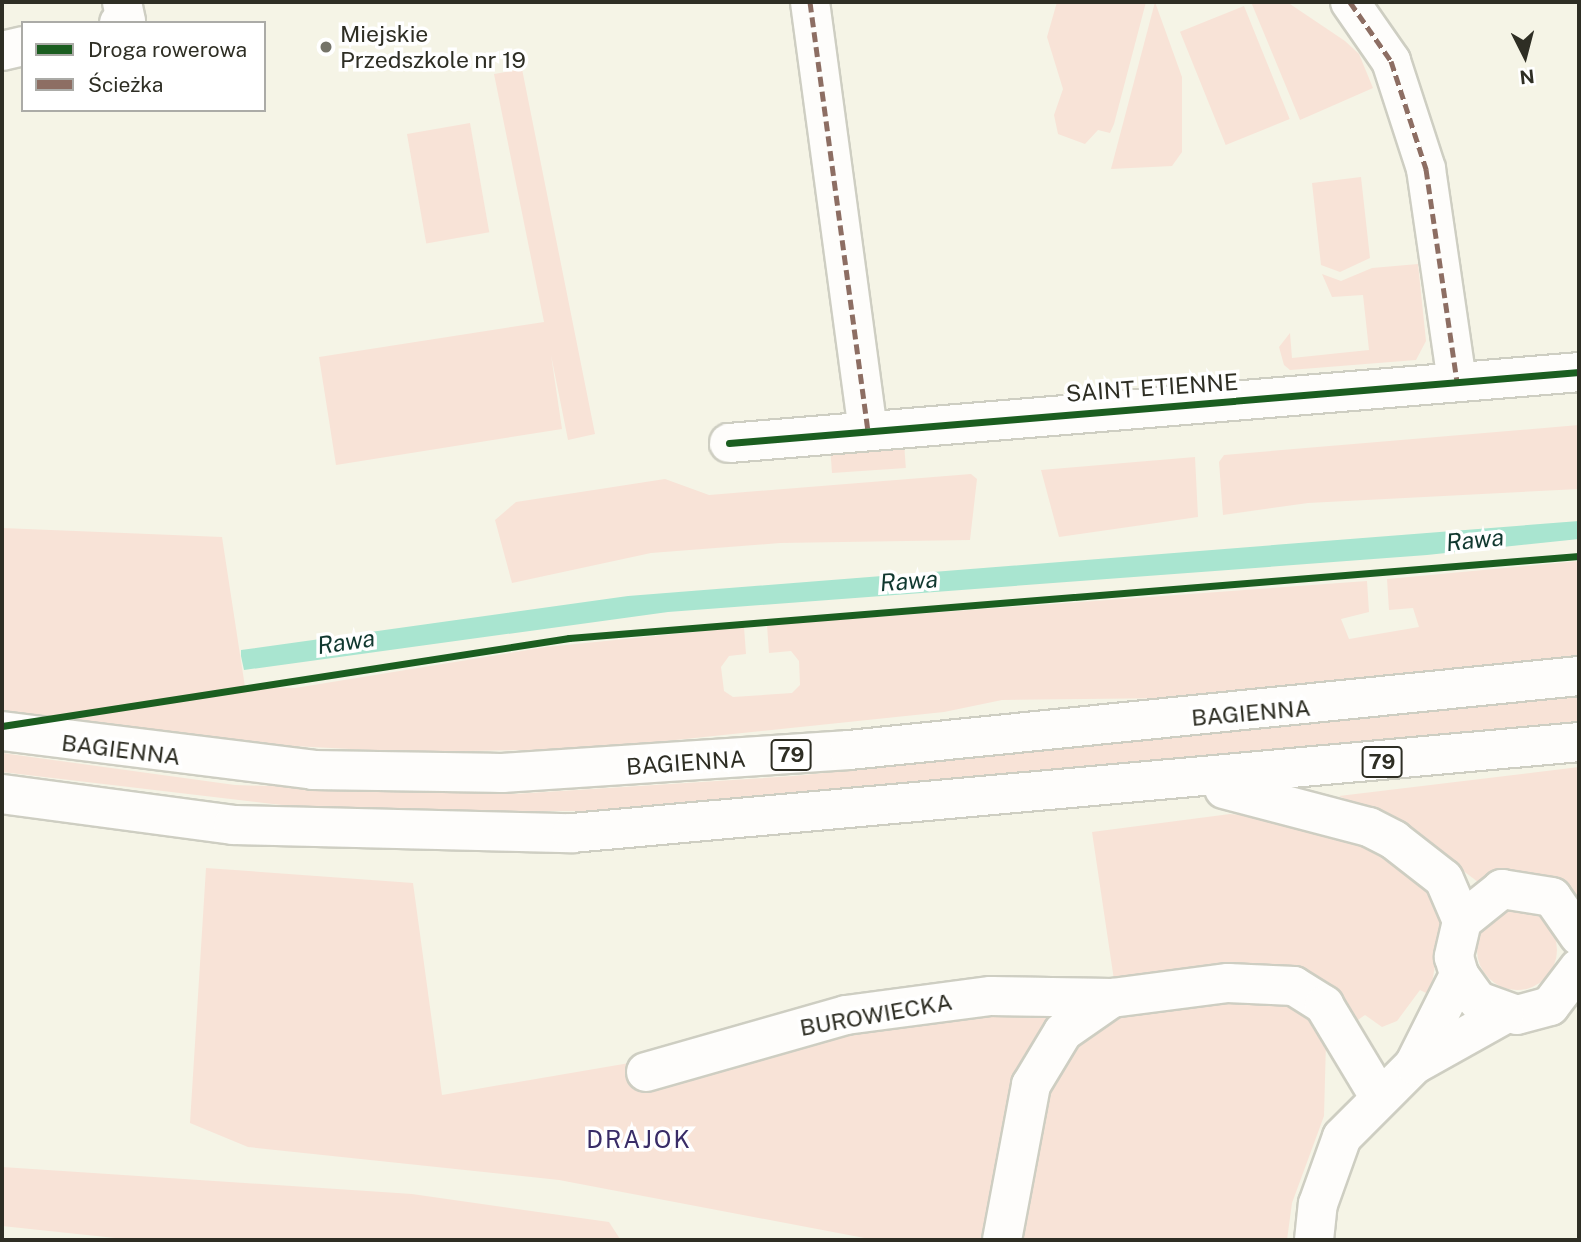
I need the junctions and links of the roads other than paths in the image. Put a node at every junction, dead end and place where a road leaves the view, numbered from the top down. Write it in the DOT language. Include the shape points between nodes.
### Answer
graph roads {
  1 [pos="122,2"];
  2 [pos="810,2"];
  3 [pos="1350,2"];
  4 [pos="126,21"];
  5 [pos="21,46"];
  6 [pos="2,51"];
  7 [pos="1579,372"];
  8 [pos="1457,382"];
  9 [pos="867,429"];
  10 [pos="729,443"];
  11 [pos="1579,676"];
  12 [pos="2,732"];
  13 [pos="1579,742"];
  14 [pos="1184,781"];
  15 [pos="2,794"];
  16 [pos="1462,921"];
  17 [pos="1579,936"];
  18 [pos="1579,968"];
  19 [pos="1459,975"];
  20 [pos="1112,998"];
  21 [pos="1565,1006"];
  22 [pos="1505,1014"];
  23 [pos="1414,1065"];
  24 [pos="646,1072"];
  25 [pos="1378,1095"];
  26 [pos="1002,1240"];
  27 [pos="1314,1240"];
  1 -- 4 [label="street"];
  2 -- 9 [label="street"];
  3 -- 8 [label="street" via="1391,61 1420,149 1437,211"];
  5 -- 6 [label="street"];
  7 -- 8 [label="street, SAINT ETIENNE"];
  8 -- 9 [label="street, SAINT ETIENNE"];
  9 -- 10 [label="street, SAINT ETIENNE"];
  11 -- 12 [label="street, BAGIENNA / 79" via="877,748 502,773 286,768"];
  13 -- 14 [label="street, 79"];
  14 -- 15 [label="street, 79" via="750,821 484,835 233,825"];
  14 -- 16 [label="street" via="1369,827 1444,879"];
  16 -- 17 [label="street" via="1486,896 1519,888 1552,897"];
  16 -- 19 [label="street" via="1455,938"];
  18 -- 21 [label="street"];
  19 -- 22 [label="street" via="1478,1001"];
  19 -- 23 [label="street"];
  20 -- 24 [label="street, BUROWIECKA" via="991,996 846,1015"];
  20 -- 25 [label="street, BUROWIECKA" via="1214,984 1294,986 1324,1005"];
  20 -- 26 [label="street, BUROWIECKA" via="1062,1032 1031,1085"];
  21 -- 22 [label="street"];
  22 -- 23 [label="street"];
  23 -- 25 [label="street"];
  25 -- 27 [label="street" via="1342,1137 1318,1204"];
}
